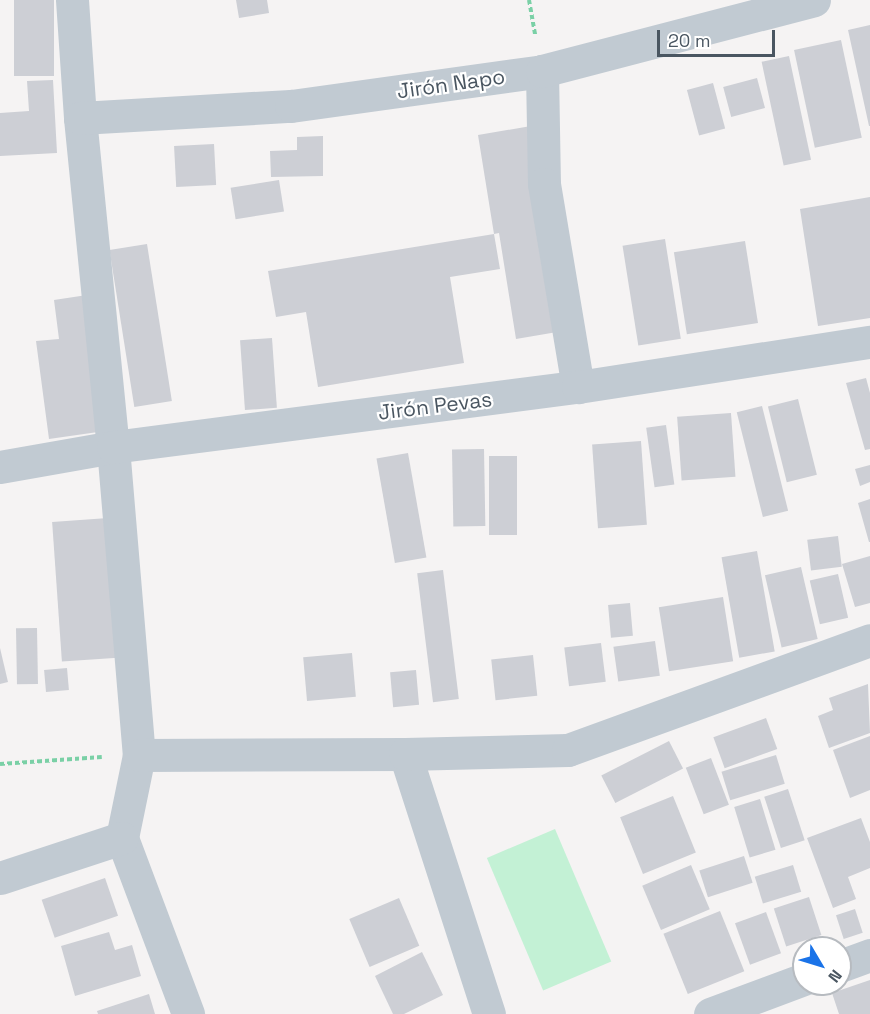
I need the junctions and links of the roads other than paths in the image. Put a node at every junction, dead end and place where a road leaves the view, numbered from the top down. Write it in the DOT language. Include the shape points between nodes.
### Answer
graph roads {
  1 [pos="72,0"];
  2 [pos="814,0"];
  3 [pos="542,71"];
  4 [pos="80,118"];
  5 [pos="870,342"];
  6 [pos="578,387"];
  7 [pos="113,447"];
  8 [pos="0,467"];
  9 [pos="870,640"];
  10 [pos="405,754"];
  11 [pos="139,755"];
  12 [pos="122,838"];
  13 [pos="0,878"];
  14 [pos="870,955"];
  15 [pos="852,962"];
  16 [pos="792,983"];
  17 [pos="188,1014"];
  18 [pos="489,1014"];
  19 [pos="710,1014"];
  1 -- 4 [label="street"];
  2 -- 3 [label="street, Jirón Napo"];
  3 -- 4 [label="street, Jirón Napo" via="291,106"];
  3 -- 6 [label="street" via="544,184"];
  4 -- 7 [label="street"];
  5 -- 6 [label="street, Jirón Pevas"];
  6 -- 7 [label="street, Jirón Pevas"];
  7 -- 8 [label="street, Jirón Pevas"];
  7 -- 11 [label="street"];
  9 -- 10 [label="street" via="568,750"];
  10 -- 11 [label="street"];
  10 -- 18 [label="street"];
  11 -- 12 [label="street"];
  12 -- 13 [label="street"];
  12 -- 17 [label="street"];
  14 -- 15 [label="street"];
  16 -- 19 [label="street"];
}
